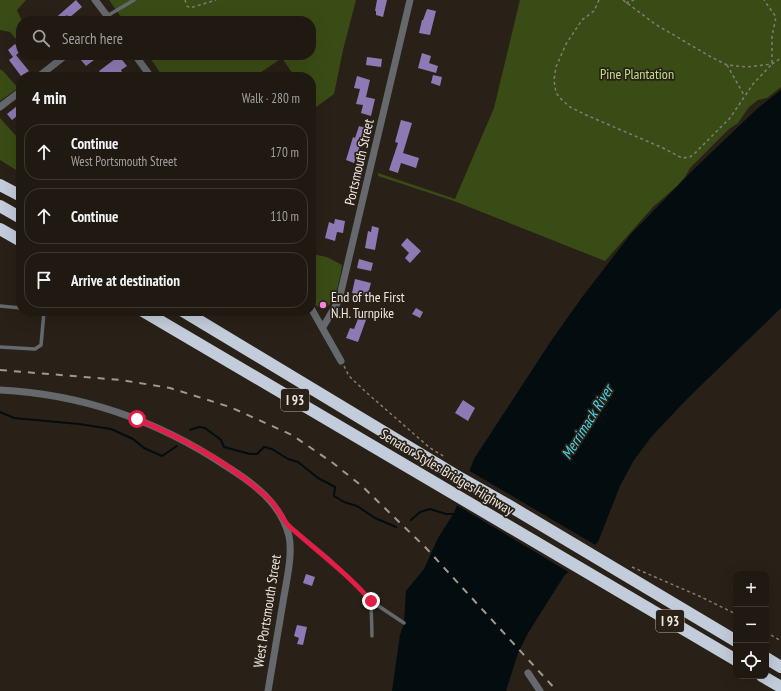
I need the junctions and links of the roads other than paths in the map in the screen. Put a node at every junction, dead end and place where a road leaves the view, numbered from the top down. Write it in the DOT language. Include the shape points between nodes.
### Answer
graph roads {
  1 [pos="95,0"];
  2 [pos="134,0"];
  3 [pos="410,0"];
  4 [pos="108,16"];
  5 [pos="114,16"];
  6 [pos="60,60"];
  7 [pos="139,60"];
  8 [pos="44,72"];
  9 [pos="147,72"];
  10 [pos="16,94"];
  11 [pos="0,107"];
  12 [pos="0,185"];
  13 [pos="16,193"];
  14 [pos="0,206"];
  15 [pos="16,215"];
  16 [pos="0,229"];
  17 [pos="16,238"];
  18 [pos="0,306"];
  19 [pos="16,308"];
  20 [pos="44,316"];
  21 [pos="152,316"];
  22 [pos="192,316"];
  23 [pos="198,316"];
  24 [pos="316,316"];
  25 [pos="323,327"];
  26 [pos="217,331"];
  27 [pos="0,347"];
  28 [pos="342,361"];
  29 [pos="0,390"];
  30 [pos="284,521"];
  31 [pos="371,601"];
  32 [pos="404,623"];
  33 [pos="372,636"];
  34 [pos="733,639"];
  35 [pos="733,658"];
  36 [pos="769,660"];
  37 [pos="781,667"];
  38 [pos="528,673"];
  39 [pos="767,679"];
  40 [pos="781,688"];
  41 [pos="268,691"];
  42 [pos="540,691"];
  1 -- 4 [label="street"];
  2 -- 5 [label="lane"];
  3 -- 25 [label="street, Portsmouth Street" via="339,300"];
  6 -- 8 [label="street"];
  7 -- 9 [label="street"];
  10 -- 11 [label="street"];
  12 -- 13 [label="highway"];
  14 -- 15 [label="highway"];
  16 -- 17 [label="highway"];
  18 -- 19 [label="lane"];
  20 -- 27 [label="lane" via="40,347"];
  21 -- 35 [label="highway, Senator Styles Bridges Highway / I 93"];
  22 -- 26 [label="highway, I 93"];
  23 -- 26 [label="highway"];
  24 -- 25 [label="street"];
  25 -- 28 [label="street"];
  26 -- 34 [label="highway, I 93"];
  29 -- 30 [label="street, West Portsmouth Street" via="49,395 97,406 167,432 211,456 252,484 270,500"];
  30 -- 31 [label="lane" via="329,559"];
  30 -- 41 [label="street, West Portsmouth Street" via="289,537 290,554"];
  31 -- 32 [label="lane"];
  31 -- 33 [label="lane"];
  36 -- 37 [label="highway"];
  38 -- 42 [label="street"];
  39 -- 40 [label="highway"];
}
